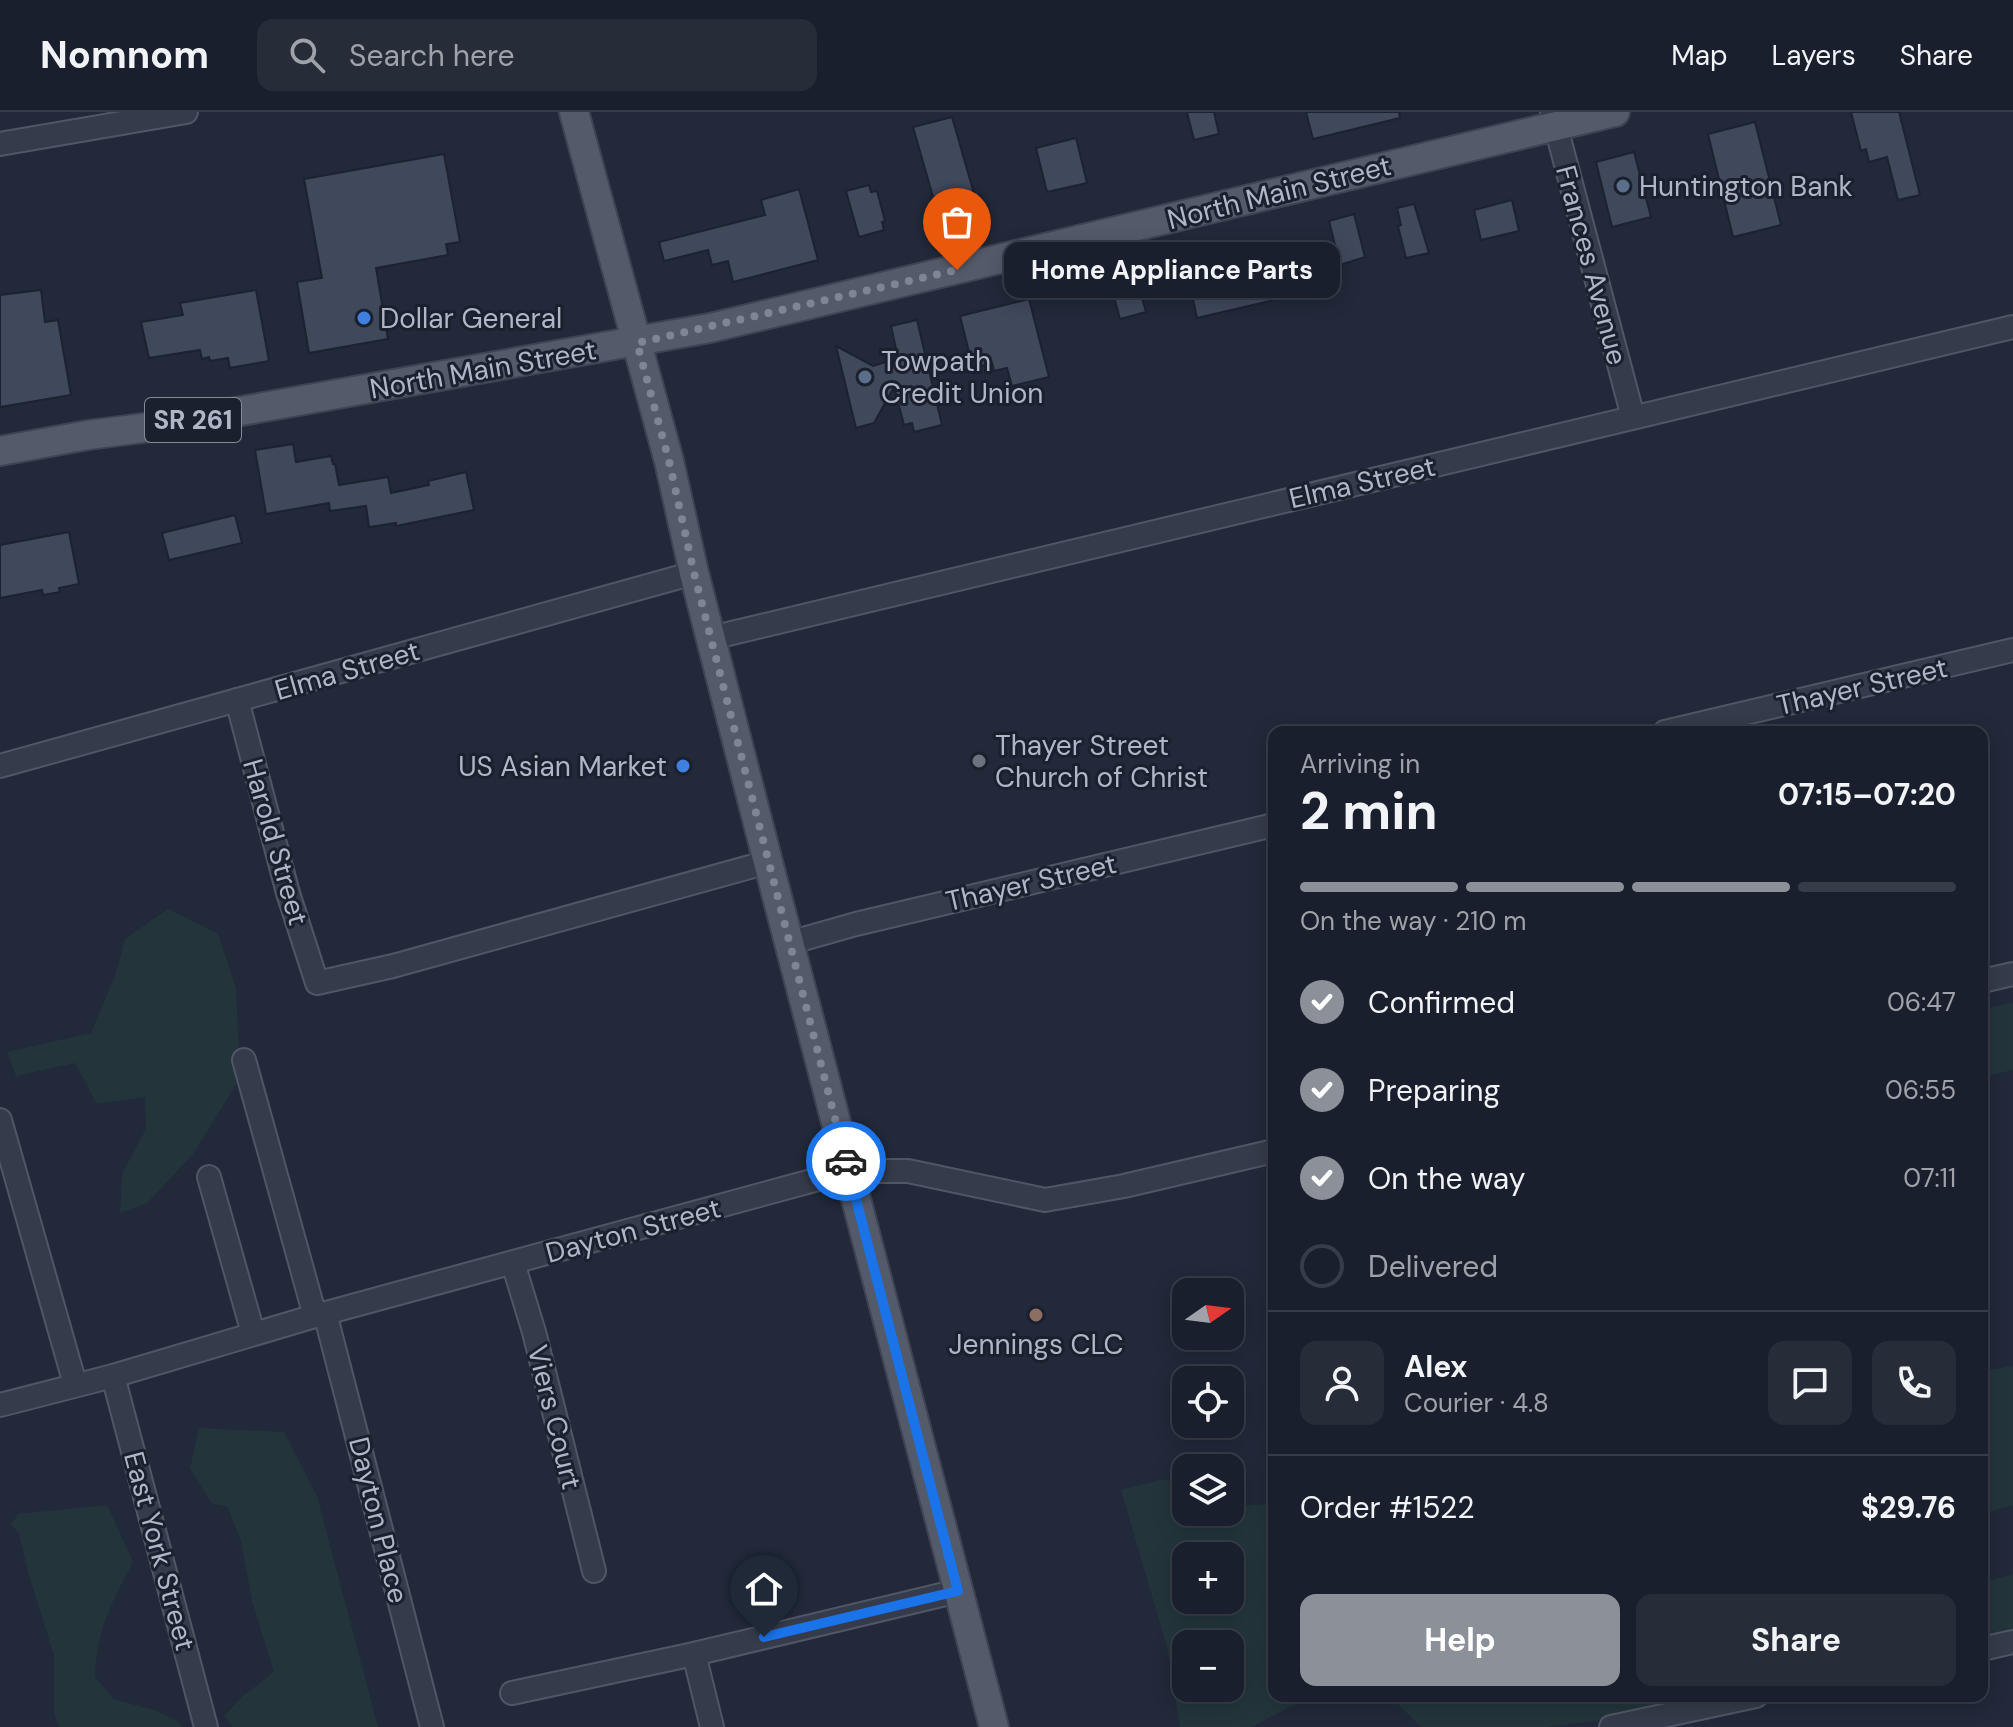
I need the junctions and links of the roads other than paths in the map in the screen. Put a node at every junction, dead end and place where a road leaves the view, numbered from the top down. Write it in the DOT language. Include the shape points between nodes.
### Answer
graph roads {
  1 [pos="186,112"];
  2 [pos="574,112"];
  3 [pos="1615,112"];
  4 [pos="1554,120"];
  5 [pos="0,144"];
  6 [pos="2013,327"];
  7 [pos="637,343"];
  8 [pos="1633,417"];
  9 [pos="0,451"];
  10 [pos="694,573"];
  11 [pos="711,638"];
  12 [pos="2013,650"];
  13 [pos="237,700"];
  14 [pos="1690,726"];
  15 [pos="0,766"];
  16 [pos="1268,826"];
  17 [pos="768,862"];
  18 [pos="789,943"];
  19 [pos="2013,974"];
  20 [pos="1988,980"];
  21 [pos="244,1060"];
  22 [pos="0,1120"];
  23 [pos="1268,1152"];
  24 [pos="848,1171"];
  25 [pos="209,1177"];
  26 [pos="513,1263"];
  27 [pos="320,1315"];
  28 [pos="253,1333"];
  29 [pos="113,1376"];
  30 [pos="75,1384"];
  31 [pos="0,1405"];
  32 [pos="594,1571"];
  33 [pos="958,1591"];
  34 [pos="2013,1642"];
  35 [pos="1988,1648"];
  36 [pos="694,1654"];
  37 [pos="512,1693"];
  38 [pos="1728,1702"];
  39 [pos="206,1727"];
  40 [pos="432,1727"];
  41 [pos="712,1727"];
  42 [pos="994,1727"];
  43 [pos="1611,1727"];
  1 -- 5 [label="street"];
  2 -- 7 [label="main road"];
  3 -- 4 [label="main road, North Main Street"];
  4 -- 7 [label="main road, North Main Street"];
  4 -- 8 [label="street, Frances Avenue"];
  6 -- 8 [label="street, Elma Street"];
  7 -- 9 [label="main road, North Main Street / SR 261"];
  7 -- 10 [label="main road"];
  8 -- 11 [label="street, Elma Street"];
  10 -- 11 [label="main road"];
  10 -- 13 [label="street, Elma Street"];
  11 -- 17 [label="main road"];
  12 -- 14 [label="street, Thayer Street"];
  13 -- 15 [label="street, Elma Street"];
  13 -- 17 [label="street, Harold Street" via="317,983"];
  16 -- 18 [label="street, Thayer Street"];
  17 -- 18 [label="main road"];
  18 -- 24 [label="main road"];
  19 -- 20 [label="street"];
  21 -- 27 [label="street, Dayton Place"];
  22 -- 30 [label="street"];
  23 -- 24 [label="street, Dayton Street" via="1045,1200 908,1171"];
  24 -- 26 [label="street, Dayton Street"];
  24 -- 33 [label="main road"];
  25 -- 28 [label="street"];
  26 -- 27 [label="street, Dayton Street"];
  26 -- 32 [label="street, Viers Court"];
  27 -- 28 [label="street, Dayton Street"];
  27 -- 40 [label="street, Dayton Place"];
  28 -- 29 [label="street, Dayton Street"];
  29 -- 30 [label="street, Dayton Street"];
  29 -- 39 [label="street, East York Street"];
  30 -- 31 [label="street, Dayton Street"];
  33 -- 36 [label="street"];
  33 -- 42 [label="main road"];
  34 -- 35 [label="street"];
  36 -- 37 [label="street"];
  36 -- 41 [label="street"];
  38 -- 43 [label="street"];
}
